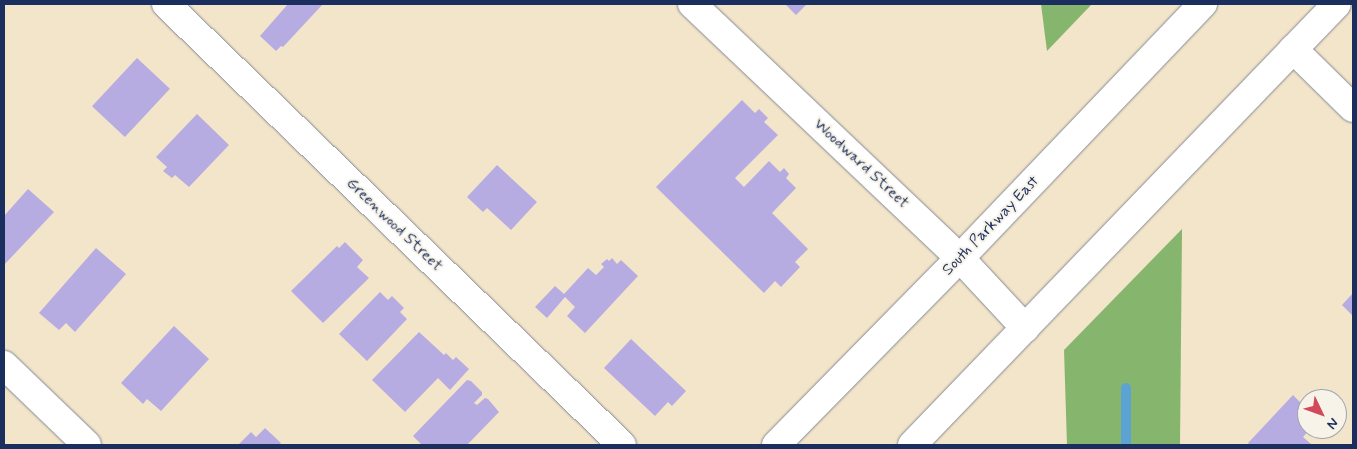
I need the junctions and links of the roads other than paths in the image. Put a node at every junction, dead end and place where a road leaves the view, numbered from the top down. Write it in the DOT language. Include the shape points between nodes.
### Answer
graph roads {
  1 [pos="166,4"];
  2 [pos="692,4"];
  3 [pos="1203,4"];
  4 [pos="1337,4"];
  5 [pos="1293,49"];
  6 [pos="1353,108"];
  7 [pos="960,258"];
  8 [pos="1025,328"];
  9 [pos="4,365"];
  10 [pos="87,445"];
  11 [pos="622,445"];
  12 [pos="776,445"];
  13 [pos="912,445"];
  1 -- 11 [label="street, Greenwood Street"];
  2 -- 7 [label="street, Woodward Street"];
  3 -- 7 [label="street, South Parkway East"];
  4 -- 5 [label="street"];
  5 -- 6 [label="street"];
  5 -- 8 [label="street"];
  7 -- 8 [label="street, Woodward Street"];
  7 -- 12 [label="street, South Parkway East"];
  8 -- 13 [label="street"];
  9 -- 10 [label="street"];
}
